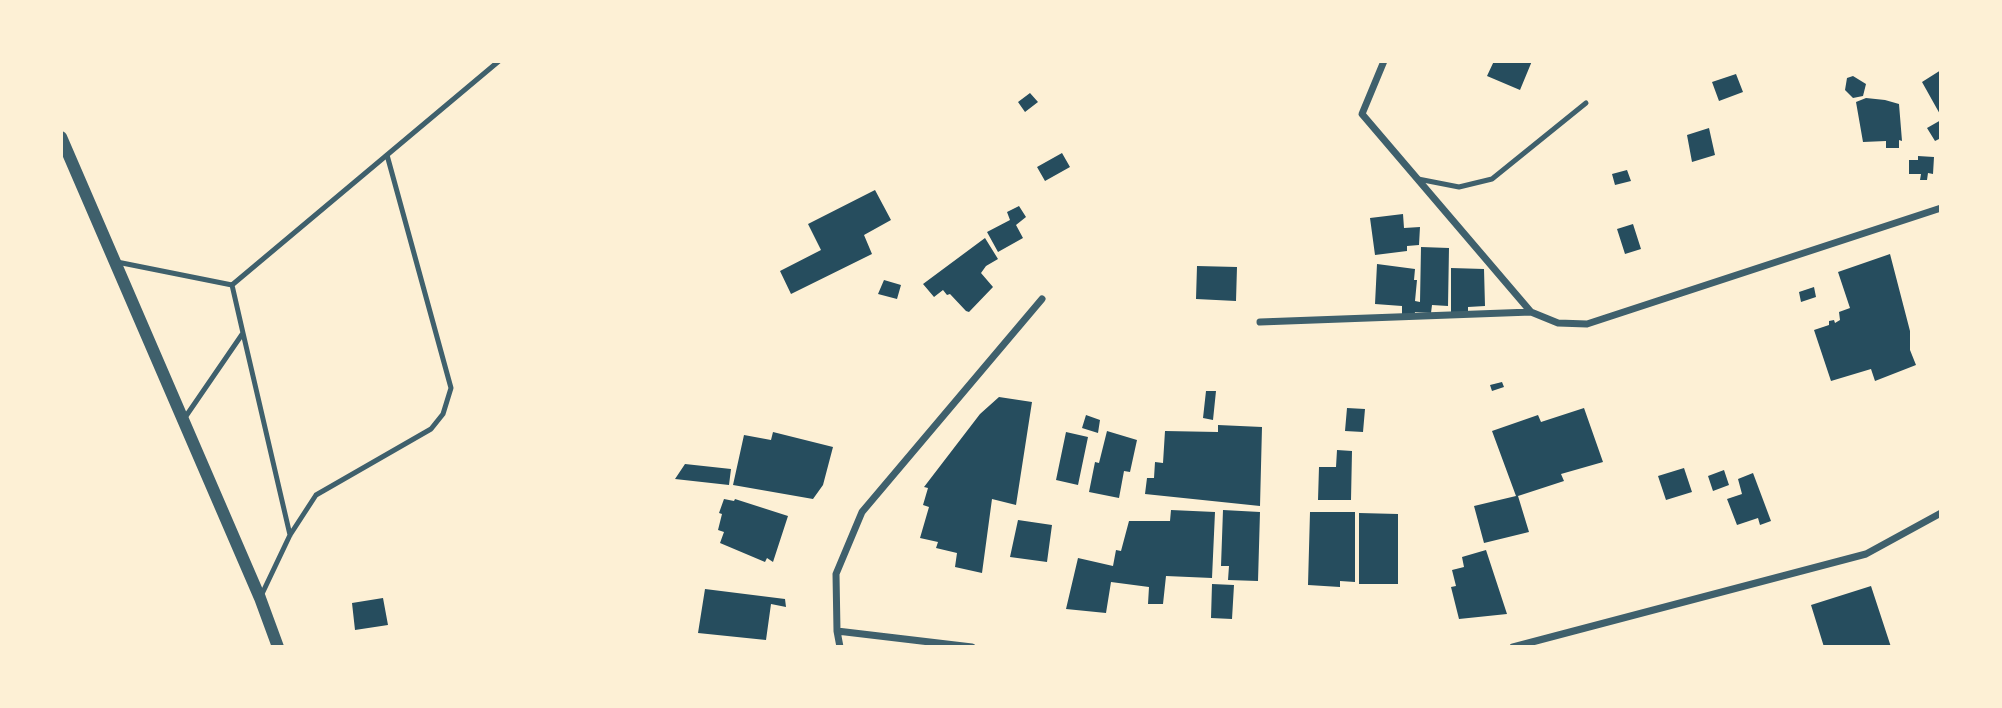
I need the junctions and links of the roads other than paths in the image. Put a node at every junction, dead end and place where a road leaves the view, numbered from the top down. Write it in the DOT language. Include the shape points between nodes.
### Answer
graph roads {
  1 [pos="499,61"];
  2 [pos="1384,61"];
  3 [pos="1586,103"];
  4 [pos="61,137"];
  5 [pos="387,155"];
  6 [pos="1417,178"];
  7 [pos="1941,208"];
  8 [pos="114,261"];
  9 [pos="232,285"];
  10 [pos="1042,299"];
  11 [pos="1531,312"];
  12 [pos="1260,322"];
  13 [pos="243,333"];
  14 [pos="183,420"];
  15 [pos="1941,513"];
  16 [pos="290,536"];
  17 [pos="260,598"];
  18 [pos="837,631"];
  19 [pos="278,647"];
  20 [pos="840,647"];
  21 [pos="972,647"];
  22 [pos="1513,647"];
  1 -- 5 [label="lane"];
  2 -- 6 [label="street" via="1362,114"];
  3 -- 6 [label="lane" via="1492,180 1459,187"];
  4 -- 8 [label="street"];
  5 -- 9 [label="lane"];
  5 -- 16 [label="lane" via="451,388 443,414 431,429 316,495"];
  6 -- 11 [label="street"];
  7 -- 11 [label="street" via="1587,324 1558,323"];
  8 -- 9 [label="lane"];
  8 -- 14 [label="street"];
  9 -- 13 [label="lane"];
  10 -- 18 [label="street" via="862,512 836,574"];
  11 -- 12 [label="street"];
  13 -- 14 [label="lane"];
  13 -- 16 [label="lane"];
  14 -- 17 [label="street"];
  15 -- 22 [label="street" via="1866,554"];
  16 -- 17 [label="lane"];
  17 -- 19 [label="street"];
  18 -- 20 [label="street"];
  18 -- 21 [label="street"];
}
